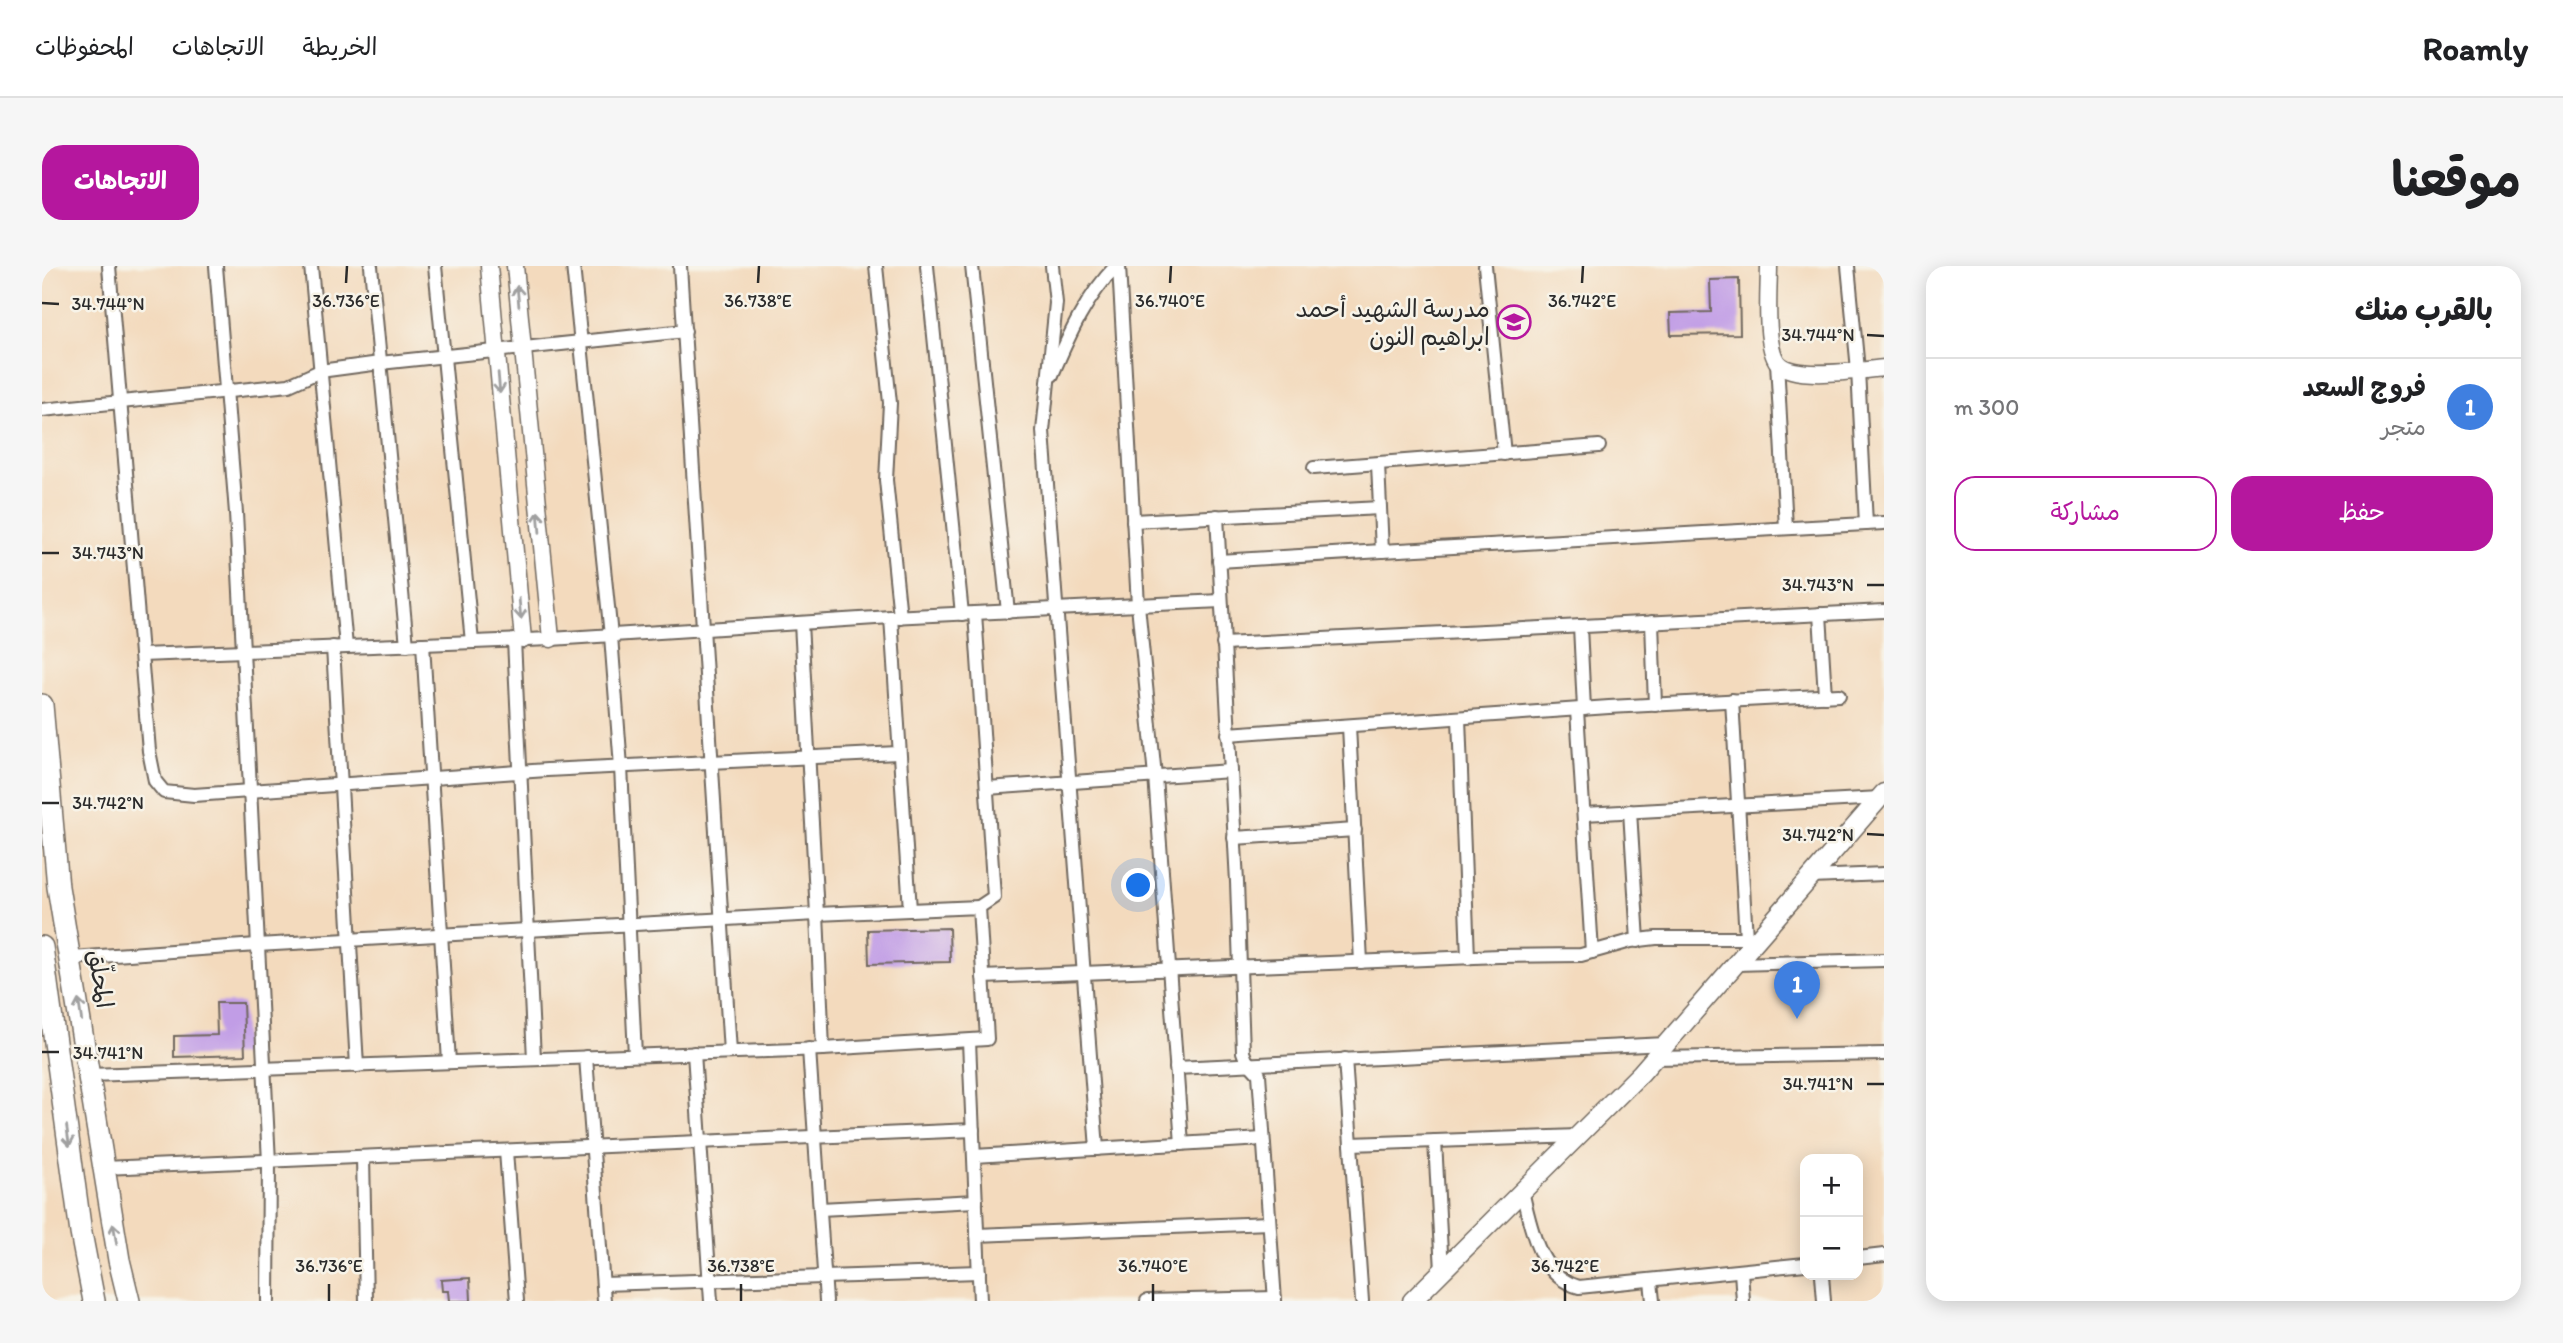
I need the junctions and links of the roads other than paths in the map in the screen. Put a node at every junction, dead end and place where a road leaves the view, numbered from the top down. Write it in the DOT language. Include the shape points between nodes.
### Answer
graph roads {
  1 [pos="109,266"];
  2 [pos="216,266"];
  3 [pos="311,266"];
  4 [pos="371,266"];
  5 [pos="435,266"];
  6 [pos="489,266"];
  7 [pos="515,266"];
  8 [pos="573,266"];
  9 [pos="680,266"];
  10 [pos="876,266"];
  11 [pos="927,266"];
  12 [pos="972,266"];
  13 [pos="1052,266"];
  14 [pos="1118,266"];
  15 [pos="1485,266"];
  16 [pos="1769,266"];
  17 [pos="1848,266"];
  18 [pos="685,331"];
  19 [pos="581,342"];
  20 [pos="523,348"];
  21 [pos="496,351"];
  22 [pos="443,355"];
  23 [pos="1777,362"];
  24 [pos="380,363"];
  25 [pos="1884,369"];
  26 [pos="1858,370"];
  27 [pos="320,372"];
  28 [pos="1047,384"];
  29 [pos="226,393"];
  30 [pos="120,402"];
  31 [pos="42,410"];
  32 [pos="1599,446"];
  33 [pos="1504,454"];
  34 [pos="1378,464"];
  35 [pos="1314,468"];
  36 [pos="1380,508"];
  37 [pos="1217,516"];
  38 [pos="1133,521"];
  39 [pos="1884,523"];
  40 [pos="1866,524"];
  41 [pos="1786,528"];
  42 [pos="1382,551"];
  43 [pos="1219,561"];
  44 [pos="1221,601"];
  45 [pos="1138,605"];
  46 [pos="1056,609"];
  47 [pos="1884,611"];
  48 [pos="1008,612"];
  49 [pos="968,613"];
  50 [pos="1820,614"];
  51 [pos="895,617"];
  52 [pos="1652,622"];
  53 [pos="801,623"];
  54 [pos="1580,626"];
  55 [pos="705,629"];
  56 [pos="611,636"];
  57 [pos="551,639"];
  58 [pos="519,640"];
  59 [pos="472,642"];
  60 [pos="423,644"];
  61 [pos="1223,644"];
  62 [pos="407,645"];
  63 [pos="339,647"];
  64 [pos="242,650"];
  65 [pos="141,655"];
  66 [pos="1839,695"];
  67 [pos="1825,696"];
  68 [pos="1732,700"];
  69 [pos="42,705"];
  70 [pos="1656,705"];
  71 [pos="1581,709"];
  72 [pos="1459,718"];
  73 [pos="1349,726"];
  74 [pos="1228,734"];
  75 [pos="898,753"];
  76 [pos="808,757"];
  77 [pos="713,762"];
  78 [pos="621,766"];
  79 [pos="1231,771"];
  80 [pos="520,772"];
  81 [pos="1155,776"];
  82 [pos="432,778"];
  83 [pos="1069,782"];
  84 [pos="342,785"];
  85 [pos="986,788"];
  86 [pos="249,791"];
  87 [pos="1882,795"];
  88 [pos="1738,805"];
  89 [pos="1630,811"];
  90 [pos="1584,814"];
  91 [pos="1355,830"];
  92 [pos="1234,838"];
  93 [pos="1884,874"];
  94 [pos="1811,877"];
  95 [pos="979,907"];
  96 [pos="910,910"];
  97 [pos="817,914"];
  98 [pos="723,919"];
  99 [pos="629,924"];
  100 [pos="528,930"];
  101 [pos="441,935"];
  102 [pos="1752,938"];
  103 [pos="350,940"];
  104 [pos="1637,940"];
  105 [pos="257,945"];
  106 [pos="42,947"];
  107 [pos="1592,952"];
  108 [pos="72,958"];
  109 [pos="1468,958"];
  110 [pos="1884,960"];
  111 [pos="1361,962"];
  112 [pos="1736,964"];
  113 [pos="1240,967"];
  114 [pos="1170,969"];
  115 [pos="1084,972"];
  116 [pos="983,976"];
  117 [pos="969,1041"];
  118 [pos="809,1049"];
  119 [pos="823,1049"];
  120 [pos="1660,1051"];
  121 [pos="730,1052"];
  122 [pos="694,1053"];
  123 [pos="1884,1054"];
  124 [pos="635,1055"];
  125 [pos="586,1057"];
  126 [pos="534,1059"];
  127 [pos="1345,1059"];
  128 [pos="449,1062"];
  129 [pos="1249,1063"];
  130 [pos="357,1066"];
  131 [pos="1176,1068"];
  132 [pos="263,1069"];
  133 [pos="90,1075"];
  134 [pos="973,1130"];
  135 [pos="1578,1136"];
  136 [pos="815,1137"];
  137 [pos="1264,1139"];
  138 [pos="1435,1141"];
  139 [pos="700,1142"];
  140 [pos="1182,1144"];
  141 [pos="1351,1144"];
  142 [pos="593,1147"];
  143 [pos="1097,1149"];
  144 [pos="506,1151"];
  145 [pos="974,1156"];
  146 [pos="363,1158"];
  147 [pos="269,1162"];
  148 [pos="104,1168"];
  149 [pos="1522,1191"];
  150 [pos="976,1201"];
  151 [pos="820,1209"];
  152 [pos="1269,1223"];
  153 [pos="977,1235"];
  154 [pos="1884,1255"];
  155 [pos="1863,1257"];
  156 [pos="1800,1265"];
  157 [pos="1442,1271"];
  158 [pos="979,1272"];
  159 [pos="1741,1272"];
  160 [pos="825,1277"];
  161 [pos="710,1280"];
  162 [pos="1822,1280"];
  163 [pos="1651,1281"];
  164 [pos="603,1284"];
  165 [pos="1275,1299"];
  166 [pos="94,1301"];
  167 [pos="129,1301"];
  168 [pos="268,1301"];
  169 [pos="366,1301"];
  170 [pos="517,1301"];
  171 [pos="604,1301"];
  172 [pos="711,1301"];
  173 [pos="826,1301"];
  174 [pos="980,1301"];
  175 [pos="1147,1301"];
  176 [pos="1362,1301"];
  177 [pos="1412,1301"];
  178 [pos="1653,1301"];
  179 [pos="1743,1301"];
  180 [pos="1824,1301"];
  1 -- 30 [label="street"];
  2 -- 29 [label="street"];
  3 -- 27 [label="street"];
  4 -- 24 [label="street"];
  5 -- 22 [label="street"];
  6 -- 21 [label="street"];
  20 -- 7 [label="street, one-way"];
  8 -- 19 [label="street"];
  9 -- 18 [label="street"];
  10 -- 51 [label="street" via="890,403 886,480"];
  11 -- 49 [label="street"];
  12 -- 48 [label="street"];
  13 -- 28 [label="street" via="1056,303"];
  14 -- 28 [label="street" via="1088,300"];
  14 -- 38 [label="street"];
  15 -- 33 [label="street"];
  16 -- 23 [label="street" via="1771,350"];
  17 -- 26 [label="street"];
  18 -- 19 [label="street"];
  18 -- 55 [label="street"];
  19 -- 20 [label="street"];
  19 -- 56 [label="street"];
  20 -- 21 [label="street"];
  57 -- 20 [label="street, one-way"];
  21 -- 22 [label="street"];
  21 -- 58 [label="street, one-way"];
  22 -- 24 [label="street"];
  22 -- 59 [label="street"];
  23 -- 26 [label="street" via="1800,372"];
  23 -- 41 [label="street"];
  24 -- 27 [label="street"];
  24 -- 62 [label="street"];
  25 -- 26 [label="street"];
  26 -- 40 [label="street"];
  27 -- 29 [label="street" via="289,385"];
  27 -- 63 [label="street"];
  28 -- 46 [label="street" via="1043,431"];
  29 -- 30 [label="street"];
  29 -- 64 [label="street"];
  30 -- 31 [label="street"];
  30 -- 65 [label="street"];
  32 -- 33 [label="street"];
  33 -- 34 [label="street"];
  34 -- 35 [label="street"];
  34 -- 36 [label="street"];
  36 -- 37 [label="street"];
  36 -- 42 [label="street"];
  37 -- 38 [label="street"];
  37 -- 43 [label="street"];
  38 -- 45 [label="street"];
  39 -- 40 [label="street"];
  40 -- 41 [label="street"];
  41 -- 42 [label="street"];
  42 -- 43 [label="street"];
  43 -- 44 [label="street"];
  44 -- 45 [label="street"];
  44 -- 61 [label="street"];
  45 -- 46 [label="street"];
  45 -- 81 [label="street"];
  46 -- 48 [label="street"];
  46 -- 83 [label="street"];
  47 -- 50 [label="street"];
  48 -- 49 [label="street"];
  49 -- 51 [label="street"];
  49 -- 85 [label="street"];
  50 -- 52 [label="street"];
  50 -- 67 [label="street"];
  51 -- 53 [label="street"];
  51 -- 75 [label="street"];
  52 -- 54 [label="street"];
  52 -- 70 [label="street"];
  53 -- 55 [label="street"];
  53 -- 76 [label="street"];
  54 -- 61 [label="street"];
  54 -- 71 [label="street"];
  55 -- 56 [label="street"];
  55 -- 77 [label="street"];
  56 -- 57 [label="street"];
  56 -- 78 [label="street"];
  57 -- 58 [label="street"];
  58 -- 59 [label="street"];
  58 -- 80 [label="street"];
  59 -- 60 [label="street"];
  60 -- 62 [label="street"];
  60 -- 82 [label="street"];
  61 -- 74 [label="street"];
  62 -- 63 [label="street"];
  63 -- 64 [label="street"];
  63 -- 84 [label="street"];
  64 -- 65 [label="street"];
  64 -- 86 [label="street"];
  65 -- 86 [label="street" via="155,781 164,792 177,794"];
  66 -- 67 [label="street"];
  67 -- 68 [label="street"];
  68 -- 70 [label="street"];
  68 -- 88 [label="street"];
  69 -- 108 [label="highway, المحلّق" via="58,887"];
  70 -- 71 [label="street"];
  71 -- 72 [label="street"];
  71 -- 90 [label="street"];
  72 -- 73 [label="street"];
  72 -- 109 [label="street"];
  73 -- 74 [label="street"];
  73 -- 91 [label="street"];
  74 -- 79 [label="street"];
  75 -- 76 [label="street"];
  75 -- 96 [label="street"];
  76 -- 77 [label="street"];
  76 -- 97 [label="street"];
  77 -- 78 [label="street"];
  77 -- 98 [label="street"];
  78 -- 80 [label="street"];
  78 -- 99 [label="street"];
  79 -- 81 [label="street"];
  79 -- 92 [label="street"];
  80 -- 82 [label="street"];
  80 -- 100 [label="street"];
  81 -- 83 [label="street"];
  81 -- 114 [label="street"];
  82 -- 84 [label="street"];
  82 -- 101 [label="street"];
  83 -- 85 [label="street"];
  83 -- 115 [label="street"];
  84 -- 86 [label="street"];
  84 -- 103 [label="street"];
  85 -- 95 [label="street" via="994,897"];
  86 -- 105 [label="street"];
  87 -- 88 [label="street"];
  87 -- 94 [label="main road"];
  88 -- 89 [label="street"];
  88 -- 102 [label="street"];
  89 -- 90 [label="street"];
  89 -- 104 [label="street"];
  90 -- 107 [label="street"];
  91 -- 92 [label="street"];
  91 -- 111 [label="street"];
  92 -- 113 [label="street"];
  93 -- 94 [label="street"];
  94 -- 102 [label="main road"];
  95 -- 96 [label="street"];
  95 -- 116 [label="street"];
  96 -- 97 [label="street"];
  97 -- 98 [label="street"];
  97 -- 119 [label="street"];
  98 -- 99 [label="street"];
  98 -- 121 [label="street"];
  99 -- 100 [label="street"];
  99 -- 124 [label="street"];
  100 -- 101 [label="street"];
  100 -- 126 [label="street"];
  101 -- 103 [label="street"];
  101 -- 128 [label="street"];
  102 -- 104 [label="street"];
  102 -- 112 [label="main road"];
  103 -- 105 [label="street"];
  103 -- 130 [label="street"];
  104 -- 107 [label="street"];
  105 -- 108 [label="street"];
  105 -- 132 [label="street"];
  106 -- 166 [label="highway, one-way"];
  107 -- 109 [label="street"];
  133 -- 108 [label="highway, المحلّق, one-way"];
  109 -- 111 [label="street"];
  110 -- 112 [label="street"];
  111 -- 113 [label="street"];
  112 -- 120 [label="main road"];
  113 -- 114 [label="street"];
  113 -- 129 [label="street" via="1243,1052"];
  114 -- 115 [label="street"];
  114 -- 131 [label="street"];
  115 -- 116 [label="street"];
  115 -- 143 [label="street"];
  116 -- 117 [label="street" via="987,1040"];
  117 -- 119 [label="street"];
  117 -- 134 [label="street"];
  118 -- 119 [label="street"];
  118 -- 121 [label="street"];
  118 -- 136 [label="street"];
  120 -- 123 [label="street"];
  120 -- 127 [label="street"];
  120 -- 135 [label="main road"];
  121 -- 122 [label="street"];
  122 -- 124 [label="street"];
  122 -- 139 [label="street"];
  124 -- 125 [label="street"];
  125 -- 126 [label="street"];
  125 -- 142 [label="street"];
  126 -- 128 [label="street"];
  127 -- 129 [label="street"];
  127 -- 141 [label="street"];
  128 -- 130 [label="street"];
  129 -- 131 [label="street"];
  129 -- 137 [label="street" via="1259,1074"];
  130 -- 132 [label="street"];
  131 -- 140 [label="street"];
  132 -- 133 [label="street"];
  132 -- 147 [label="street"];
  133 -- 148 [label="highway, المحلّق"];
  134 -- 136 [label="street"];
  134 -- 145 [label="street"];
  135 -- 138 [label="street"];
  135 -- 149 [label="main road"];
  136 -- 139 [label="street"];
  136 -- 151 [label="street"];
  137 -- 140 [label="street"];
  137 -- 152 [label="street"];
  138 -- 141 [label="street"];
  138 -- 157 [label="street"];
  139 -- 142 [label="street"];
  139 -- 161 [label="street"];
  140 -- 143 [label="street"];
  141 -- 176 [label="street"];
  142 -- 144 [label="street"];
  142 -- 164 [label="street"];
  143 -- 145 [label="street"];
  144 -- 146 [label="street"];
  144 -- 170 [label="street"];
  145 -- 150 [label="street"];
  146 -- 147 [label="street"];
  146 -- 169 [label="street"];
  147 -- 148 [label="street"];
  147 -- 168 [label="street"];
  167 -- 148 [label="highway, المحلّق, one-way"];
  149 -- 157 [label="main road"];
  149 -- 163 [label="street" via="1540,1254 1572,1291"];
  150 -- 151 [label="street"];
  150 -- 153 [label="street"];
  151 -- 160 [label="street"];
  152 -- 153 [label="street"];
  152 -- 165 [label="street"];
  153 -- 158 [label="street"];
  154 -- 155 [label="street"];
  156 -- 159 [label="street"];
  157 -- 177 [label="main road"];
  158 -- 160 [label="street"];
  158 -- 174 [label="street"];
  159 -- 163 [label="street"];
  159 -- 179 [label="street"];
  160 -- 161 [label="street"];
  160 -- 173 [label="street"];
  161 -- 164 [label="street"];
  161 -- 172 [label="street"];
  162 -- 180 [label="street"];
  163 -- 178 [label="street"];
  164 -- 171 [label="street"];
  165 -- 175 [label="street"];
}
